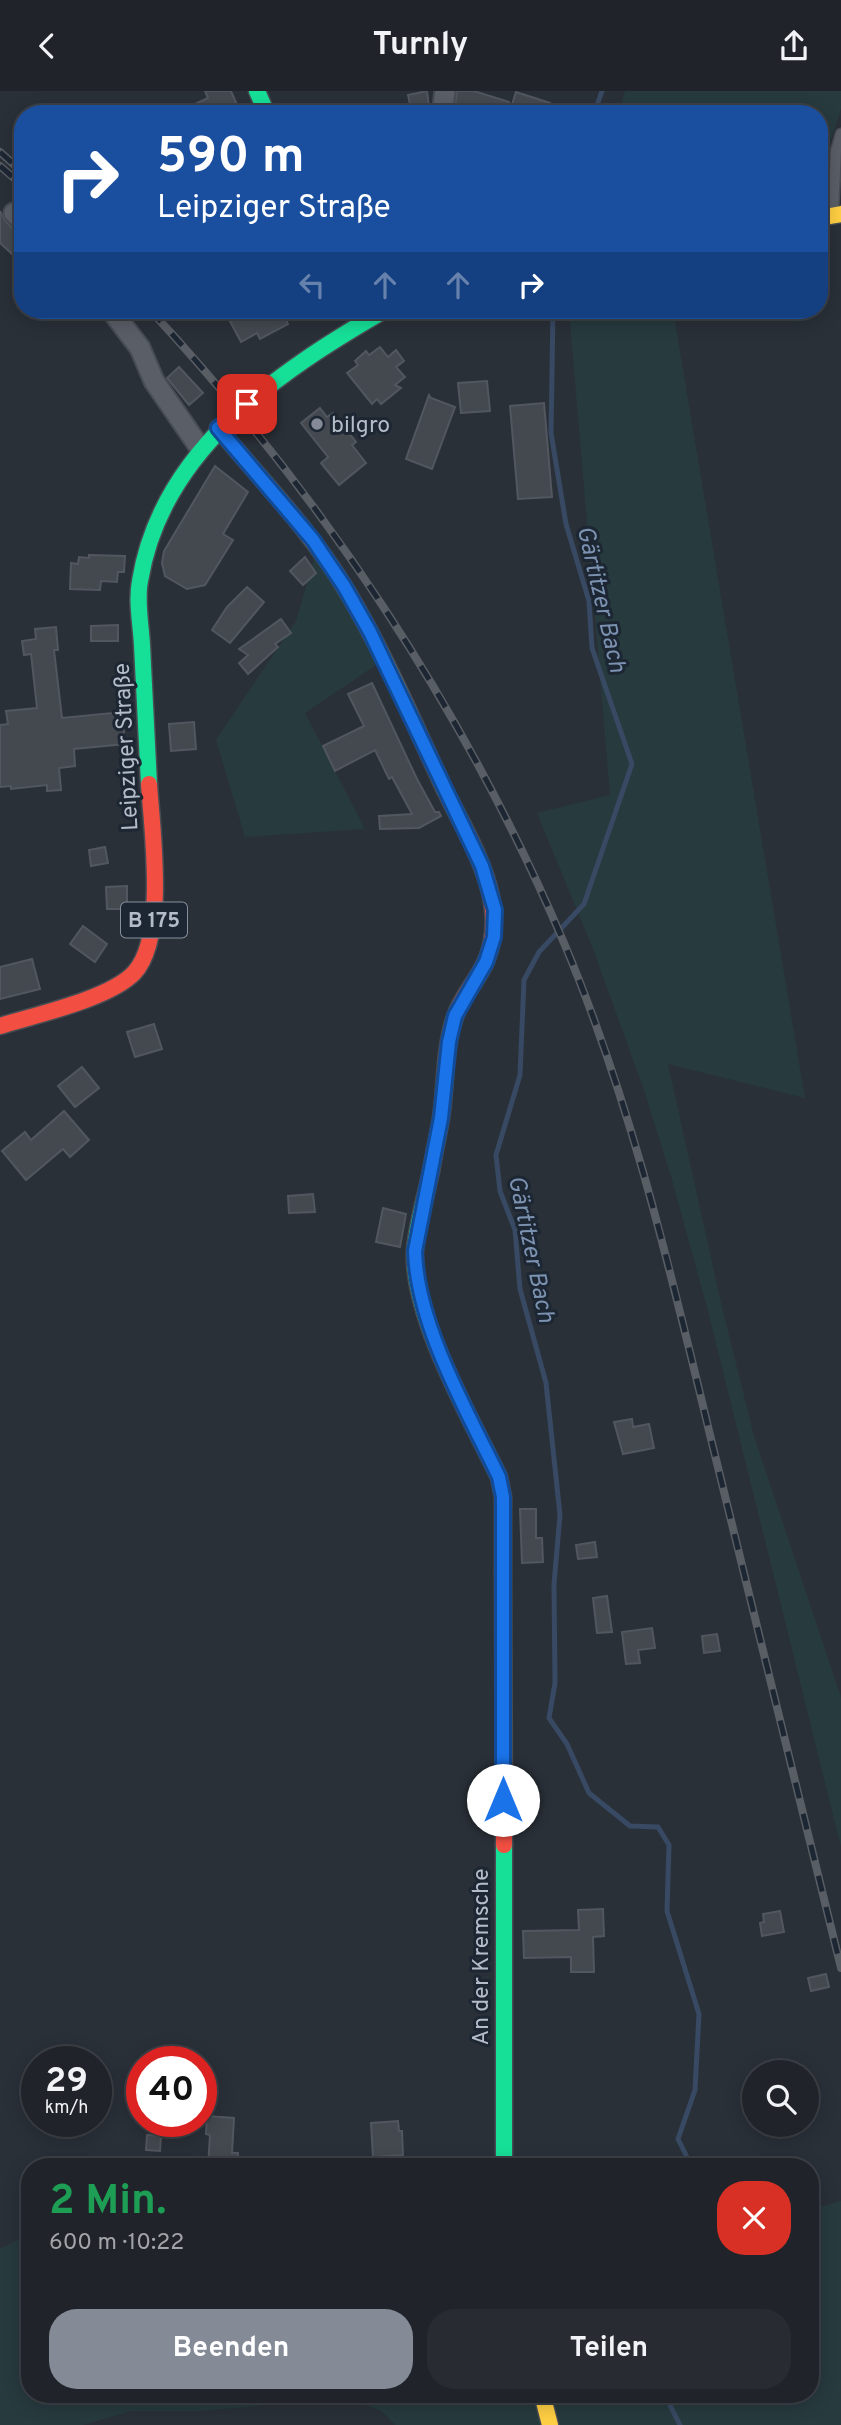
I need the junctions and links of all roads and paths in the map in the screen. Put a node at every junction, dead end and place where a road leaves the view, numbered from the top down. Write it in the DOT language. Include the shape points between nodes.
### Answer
graph roads {
  1 [pos="841,134"];
  2 [pos="831,216"];
  3 [pos="118,319"];
  4 [pos="355,319"];
  5 [pos="218,428"];
  6 [pos="200,448"];
  7 [pos="0,1026"];
  8 [pos="503,2158"];
  9 [pos="544,2403"];
  10 [pos="550,2425"];
  1 -- 2 [label="lane"];
  3 -- 6 [label="street"];
  4 -- 5 [label="street, Leipziger Straße / B 175"];
  5 -- 6 [label="street, Leipziger Straße / B 175"];
  5 -- 8 [label="street, An der Kremsche" via="313,540 344,586 482,866 495,910 494,937 486,962 455,1016 449,1042 415,1272 437,1347 499,1477 503,1497"];
  6 -- 7 [label="street, Leipziger Straße / B 175" via="155,520 139,584 154,879 153,932 147,952 134,972 116,987"];
  9 -- 10 [label="street"];
}
